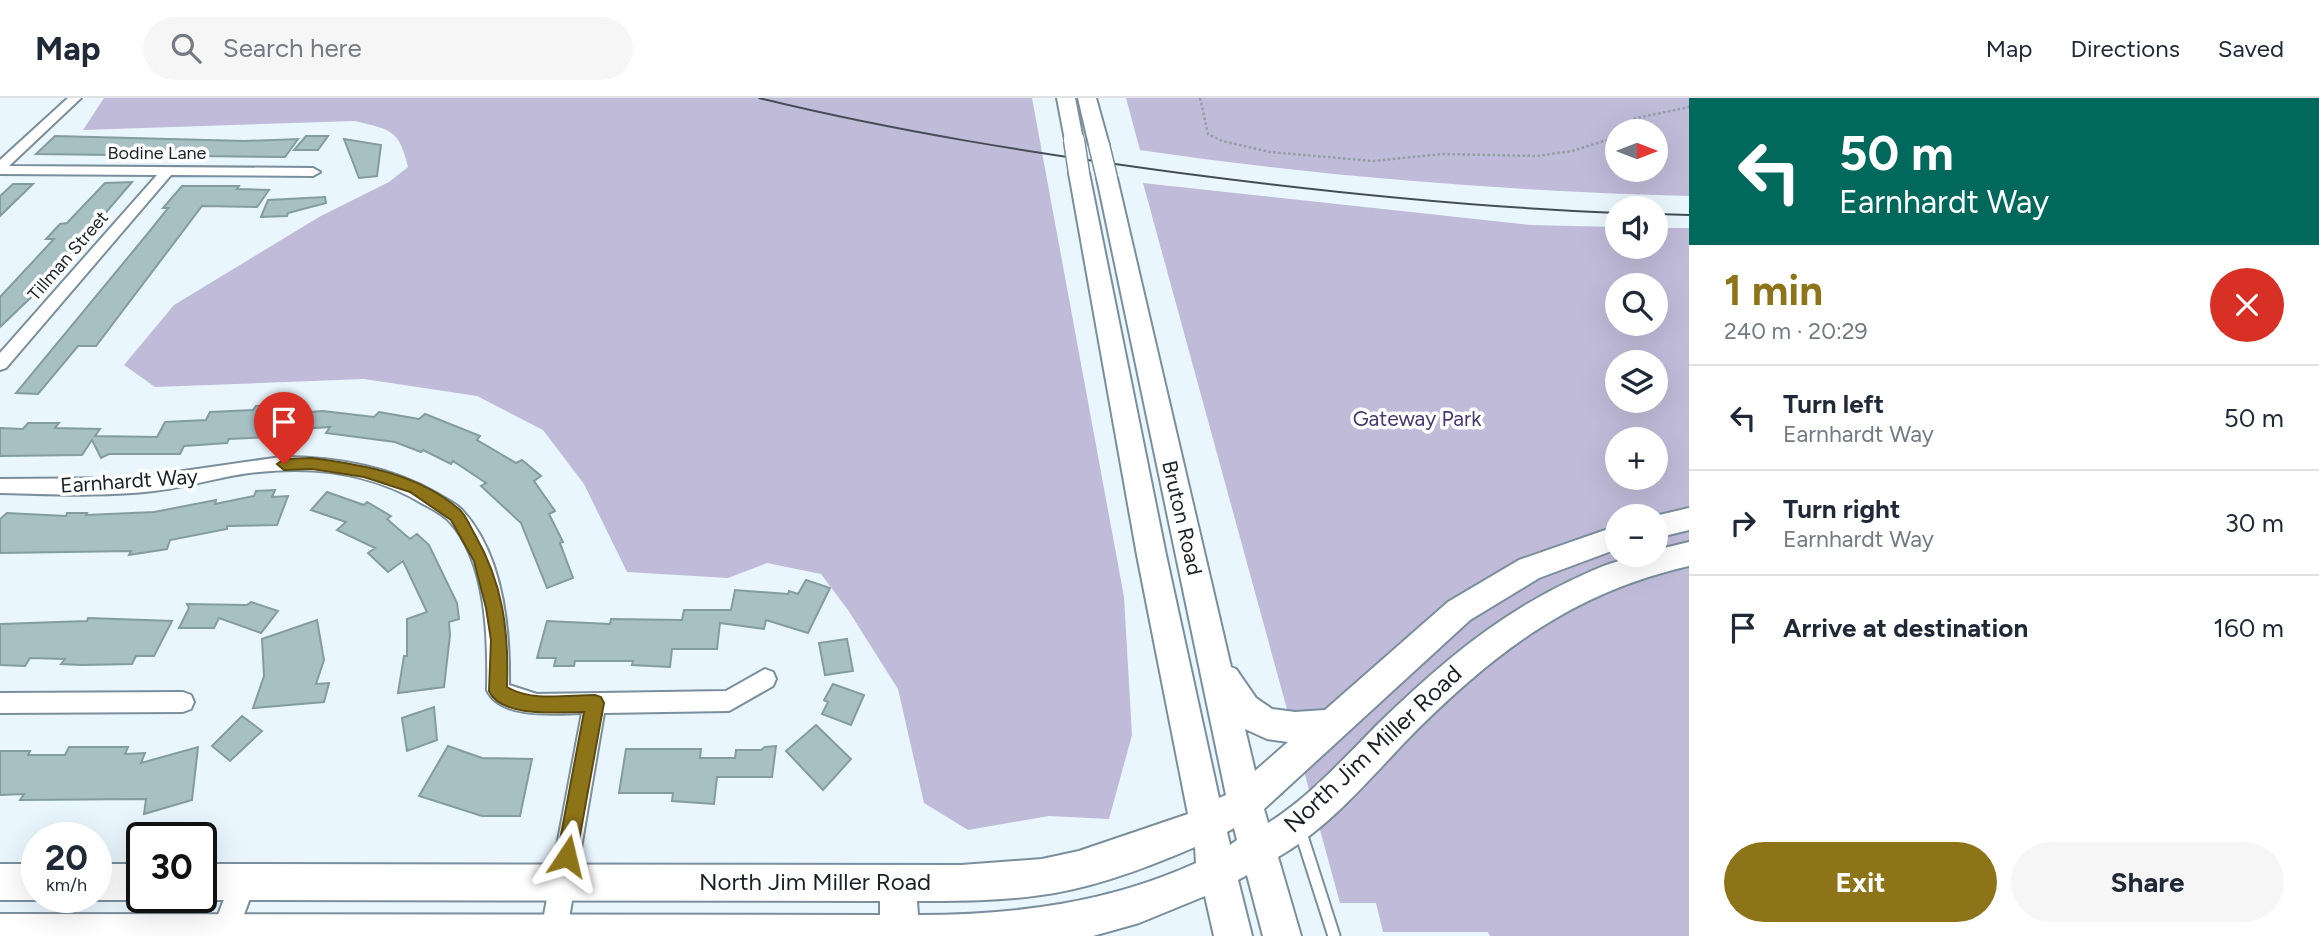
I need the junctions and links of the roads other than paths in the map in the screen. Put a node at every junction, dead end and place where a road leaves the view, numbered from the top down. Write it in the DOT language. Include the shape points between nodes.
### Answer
graph roads {
  1 [pos="75,98"];
  2 [pos="1066,98"];
  3 [pos="1087,98"];
  4 [pos="0,168"];
  5 [pos="313,172"];
  6 [pos="166,173"];
  7 [pos="0,364"];
  8 [pos="0,486"];
  9 [pos="1689,519"];
  10 [pos="1668,524"];
  11 [pos="1605,541"];
  12 [pos="1689,554"];
  13 [pos="1212,654"];
  14 [pos="765,679"];
  15 [pos="183,702"];
  16 [pos="0,703"];
  17 [pos="595,703"];
  18 [pos="1330,725"];
  19 [pos="1245,803"];
  20 [pos="1298,823"];
  21 [pos="1207,824"];
  22 [pos="1258,848"];
  23 [pos="1218,872"];
  24 [pos="563,881"];
  25 [pos="21,882"];
  26 [pos="217,882"];
  27 [pos="243,882"];
  28 [pos="0,883"];
  29 [pos="898,883"];
  30 [pos="0,933"];
  31 [pos="553,934"];
  32 [pos="223,935"];
  33 [pos="384,935"];
  34 [pos="739,935"];
  35 [pos="900,935"];
  36 [pos="1233,936"];
  37 [pos="1282,936"];
  38 [pos="1334,936"];
  1 -- 4 [label="street"];
  2 -- 21 [label="main road, Bruton Road, bridge" via="1168,645"];
  3 -- 13 [label="main road, Bruton Road, bridge"];
  4 -- 6 [label="street, Bodine Lane"];
  5 -- 6 [label="street, Bodine Lane"];
  6 -- 7 [label="street, Tillman Street"];
  8 -- 17 [label="street, Earnhardt Way" via="152,484 257,465 312,464 365,471 415,488 456,516 482,560 500,640 498,691 537,704"];
  9 -- 10 [label="main road"];
  11 -- 18 [label="main road, North Jim Miller Road" via="1530,569 1459,611"];
  12 -- 20 [label="main road, North Jim Miller Road" via="1579,591 1496,639 1453,674"];
  13 -- 18 [label="main road" via="1237,702 1254,716 1281,728"];
  13 -- 19 [label="main road, Bruton Road"];
  14 -- 17 [label="street, Earnhardt Way" via="729,701"];
  15 -- 16 [label="street"];
  17 -- 24 [label="street"];
  18 -- 19 [label="main road, North Jim Miller Road"];
  19 -- 21 [label="main road, North Jim Miller Road"];
  19 -- 22 [label="main road, Bruton Road"];
  20 -- 22 [label="main road, North Jim Miller Road"];
  20 -- 38 [label="lane"];
  21 -- 23 [label="main road, Bruton Road"];
  21 -- 29 [label="main road, North Jim Miller Road" via="1126,855 1042,877"];
  22 -- 23 [label="main road, North Jim Miller Road"];
  22 -- 37 [label="main road, Bruton Road"];
  23 -- 35 [label="main road, North Jim Miller Road" via="1162,897 1085,921 1009,932"];
  23 -- 36 [label="main road, Bruton Road"];
  24 -- 27 [label="main road, North Jim Miller Road"];
  24 -- 29 [label="main road, North Jim Miller Road"];
  24 -- 31 [label="street"];
  25 -- 28 [label="main road"];
  26 -- 27 [label="main road, North Jim Miller Road"];
  27 -- 32 [label="street"];
  29 -- 35 [label="main road"];
  30 -- 32 [label="main road, North Jim Miller Road"];
  31 -- 33 [label="main road, North Jim Miller Road"];
  31 -- 34 [label="main road, North Jim Miller Road"];
  32 -- 33 [label="main road, North Jim Miller Road"];
  34 -- 35 [label="main road, North Jim Miller Road"];
}
